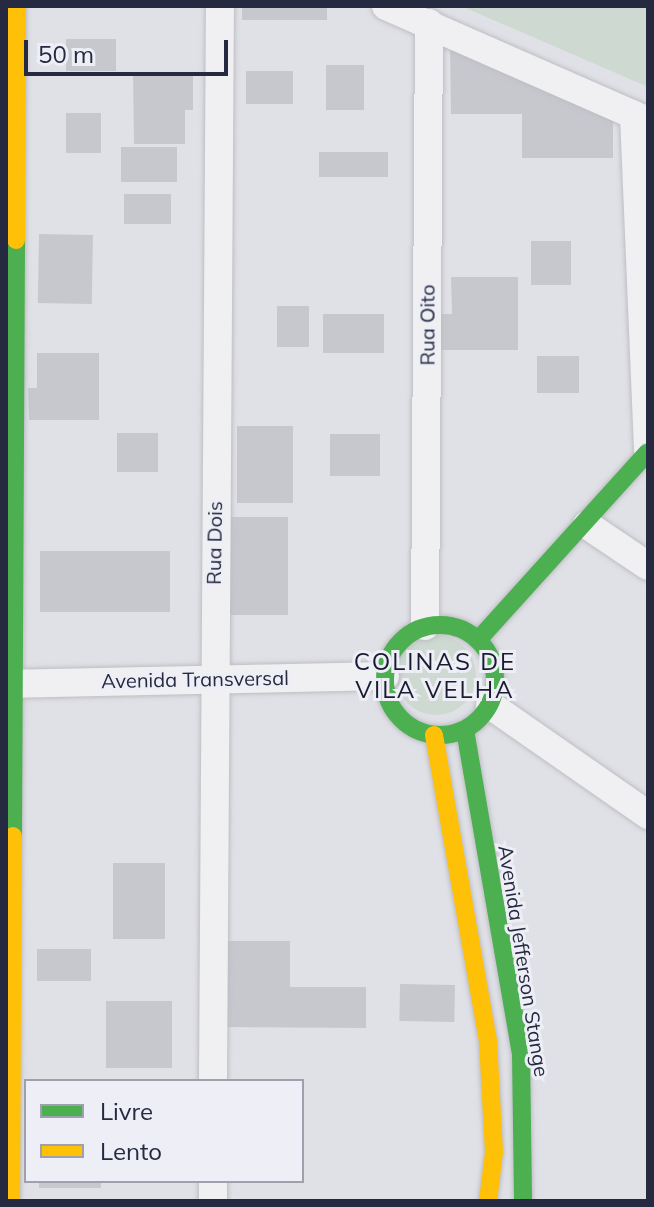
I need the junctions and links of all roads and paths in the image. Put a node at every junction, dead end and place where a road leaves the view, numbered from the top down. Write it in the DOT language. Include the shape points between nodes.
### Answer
graph roads {
  1 [pos="17,6"];
  2 [pos="220,6"];
  3 [pos="386,6"];
  4 [pos="429,23"];
  5 [pos="641,118"];
  6 [pos="648,451"];
  7 [pos="587,525"];
  8 [pos="648,566"];
  9 [pos="425,626"];
  10 [pos="478,640"];
  11 [pos="385,676"];
  12 [pos="212,677"];
  13 [pos="10,684"];
  14 [pos="490,705"];
  15 [pos="465,730"];
  16 [pos="434,735"];
  17 [pos="648,815"];
  18 [pos="213,1079"];
  19 [pos="11,1201"];
  20 [pos="488,1201"];
  21 [pos="523,1201"];
  1 -- 13 [label="street"];
  2 -- 12 [label="street, Rua Dois"];
  3 -- 4 [label="street"];
  4 -- 5 [label="street"];
  4 -- 9 [label="street, Rua Oito"];
  5 -- 6 [label="street"];
  6 -- 7 [label="street"];
  7 -- 8 [label="street"];
  7 -- 10 [label="street"];
  9 -- 10 [label="street" via="454,626"];
  9 -- 11 [label="street" via="397,645"];
  10 -- 14 [label="street" via="495,671"];
  11 -- 12 [label="street, Avenida Transversal"];
  11 -- 16 [label="street" via="392,709 417,731"];
  12 -- 13 [label="street, Avenida Transversal"];
  12 -- 18 [label="street, Rua Dois"];
  13 -- 19 [label="street"];
  14 -- 15 [label="street"];
  14 -- 17 [label="street"];
  15 -- 16 [label="street"];
  15 -- 21 [label="street, Avenida Jefferson Stange" via="521,1054"];
  16 -- 20 [label="street" via="488,1041 494,1152"];
}
